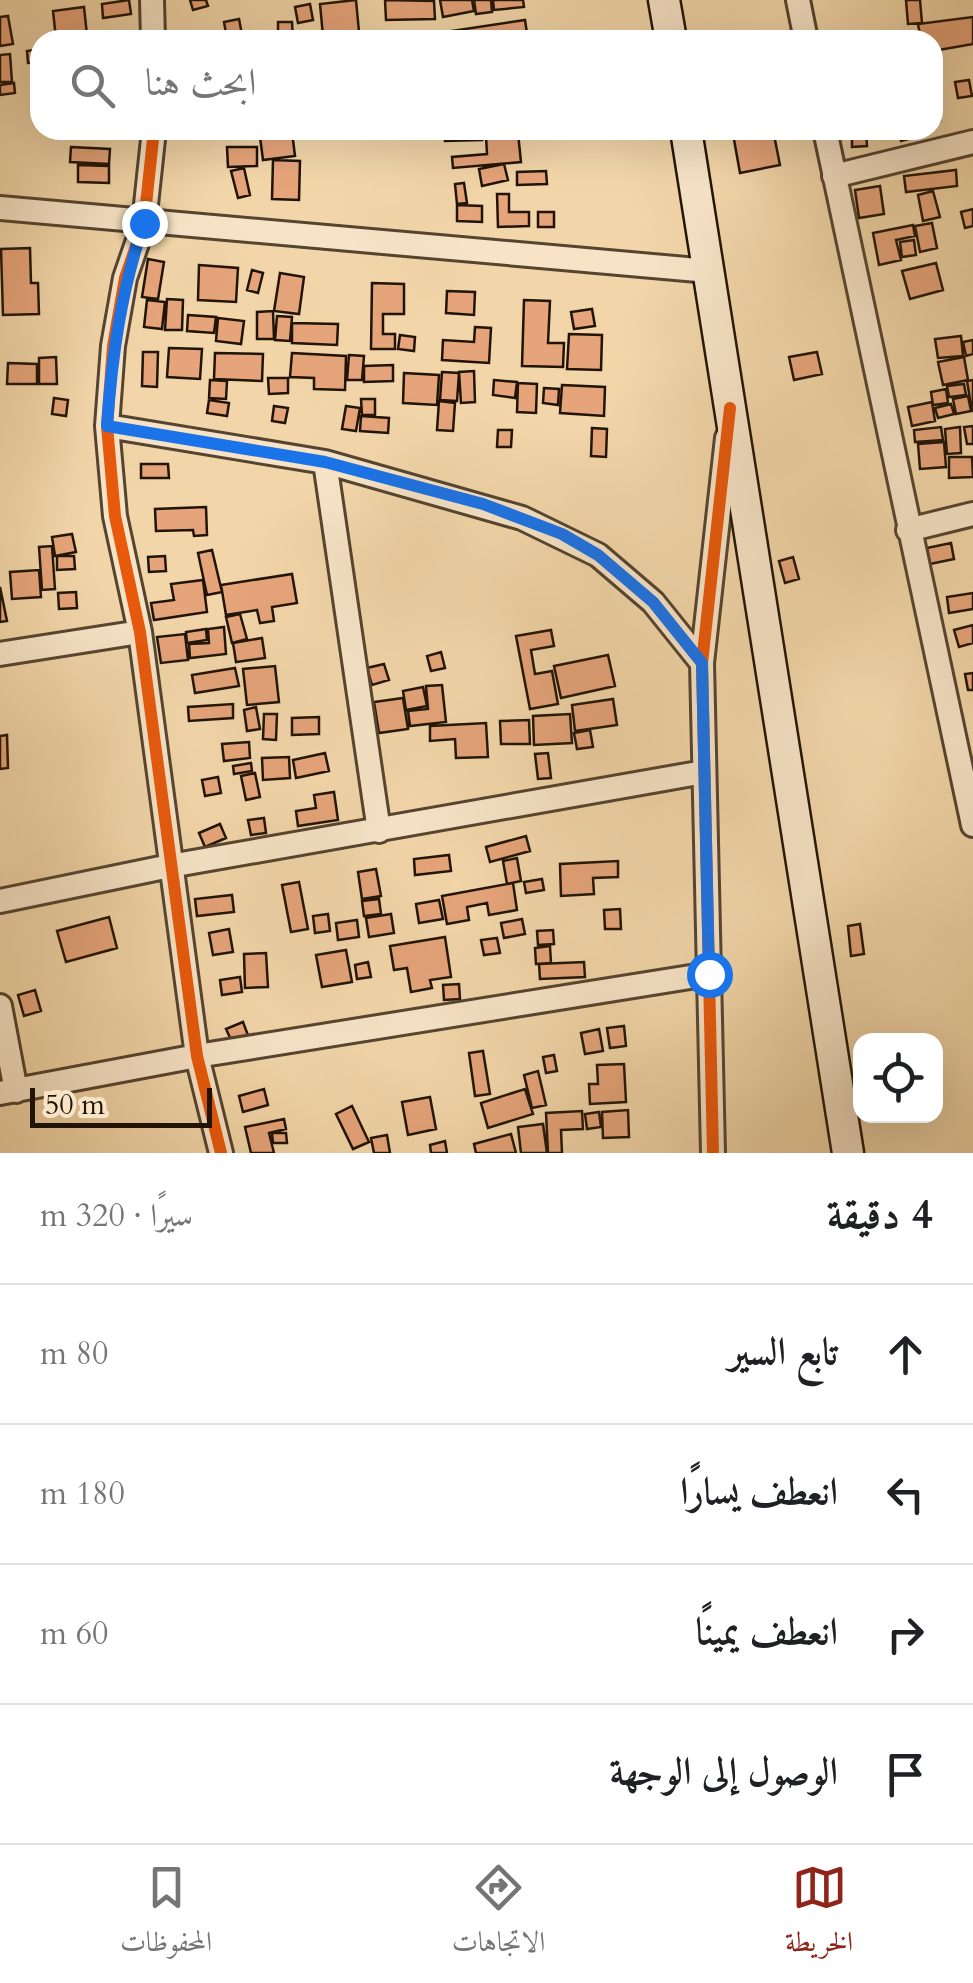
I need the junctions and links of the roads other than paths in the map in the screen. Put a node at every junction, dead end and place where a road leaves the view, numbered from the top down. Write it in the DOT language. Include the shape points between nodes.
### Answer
graph roads {
  1 [pos="152,0"];
  2 [pos="664,0"];
  3 [pos="798,0"];
  4 [pos="153,30"];
  5 [pos="669,30"];
  6 [pos="804,30"];
  7 [pos="153,140"];
  8 [pos="688,140"];
  9 [pos="827,140"];
  10 [pos="973,142"];
  11 [pos="834,176"];
  12 [pos="0,208"];
  13 [pos="144,223"];
  14 [pos="709,271"];
  15 [pos="730,408"];
  16 [pos="107,426"];
  17 [pos="325,462"];
  18 [pos="973,514"];
  19 [pos="908,530"];
  20 [pos="140,632"];
  21 [pos="0,654"];
  22 [pos="702,663"];
  23 [pos="962,723"];
  24 [pos="704,772"];
  25 [pos="973,825"];
  26 [pos="379,831"];
  27 [pos="170,866"];
  28 [pos="0,902"];
  29 [pos="709,974"];
  30 [pos="0,1006"];
  31 [pos="197,1056"];
  32 [pos="8,1092"];
  33 [pos="222,1153"];
  34 [pos="713,1153"];
  35 [pos="848,1153"];
  1 -- 4 [label="street"];
  2 -- 5 [label="main road"];
  3 -- 6 [label="street"];
  7 -- 13 [label="street"];
  8 -- 14 [label="main road"];
  9 -- 11 [label="street"];
  10 -- 11 [label="street"];
  11 -- 19 [label="street"];
  12 -- 13 [label="street"];
  13 -- 14 [label="street"];
  13 -- 16 [label="street" via="112,346"];
  14 -- 15 [label="main road"];
  15 -- 22 [label="street"];
  15 -- 35 [label="main road"];
  16 -- 17 [label="street"];
  16 -- 20 [label="street" via="115,516"];
  17 -- 22 [label="street" via="483,504 562,534 653,602"];
  17 -- 26 [label="street"];
  18 -- 19 [label="street"];
  19 -- 23 [label="street"];
  20 -- 21 [label="street"];
  20 -- 27 [label="street"];
  22 -- 24 [label="street"];
  23 -- 25 [label="street"];
  24 -- 26 [label="street"];
  24 -- 29 [label="street"];
  26 -- 27 [label="street"];
  27 -- 28 [label="street"];
  27 -- 31 [label="street"];
  29 -- 31 [label="street"];
  29 -- 34 [label="street"];
  30 -- 32 [label="street"];
  31 -- 32 [label="street"];
  31 -- 33 [label="street"];
}
